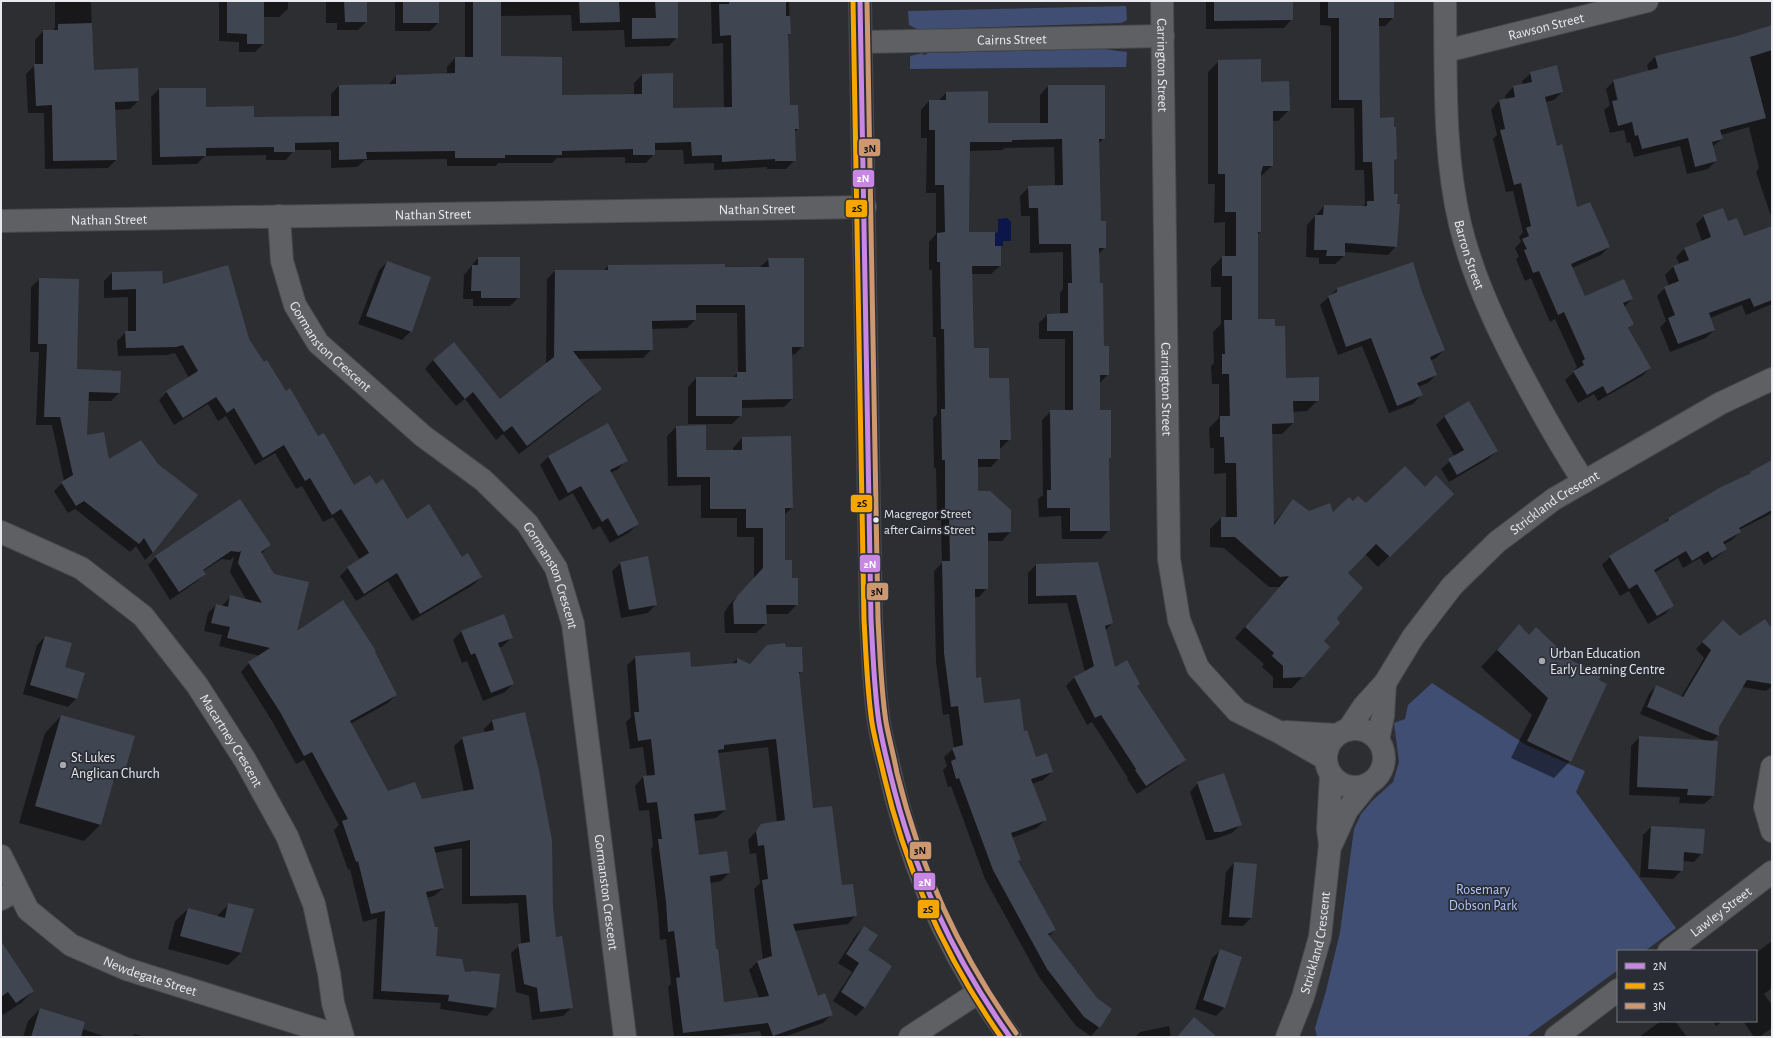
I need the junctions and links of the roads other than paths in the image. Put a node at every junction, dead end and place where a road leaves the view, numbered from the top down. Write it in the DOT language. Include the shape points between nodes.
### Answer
graph roads {
  1 [pos="860,1"];
  2 [pos="1162,1"];
  3 [pos="1445,1"];
  4 [pos="1647,1"];
  5 [pos="1162,36"];
  6 [pos="861,42"];
  7 [pos="1446,51"];
  8 [pos="865,207"];
  9 [pos="279,216"];
  10 [pos="1,221"];
  11 [pos="1772,379"];
  12 [pos="1584,482"];
  13 [pos="1,532"];
  14 [pos="1385,683"];
  15 [pos="1279,732"];
  16 [pos="1342,733"];
  17 [pos="1378,740"];
  18 [pos="1329,767"];
  19 [pos="1772,767"];
  20 [pos="1368,784"];
  21 [pos="1772,831"];
  22 [pos="1330,846"];
  23 [pos="1,856"];
  24 [pos="1772,872"];
  25 [pos="9,894"];
  26 [pos="1670,950"];
  27 [pos="1617,991"];
  28 [pos="979,992"];
  29 [pos="342,1037"];
  30 [pos="625,1037"];
  31 [pos="910,1037"];
  32 [pos="1010,1037"];
  33 [pos="1287,1037"];
  34 [pos="1556,1037"];
  1 -- 6 [label="street"];
  2 -- 5 [label="street, Carrington Street"];
  3 -- 7 [label="street, Barron Street"];
  4 -- 7 [label="street, Rawson Street"];
  5 -- 6 [label="street, Cairns Street"];
  5 -- 15 [label="street, Carrington Street" via="1169,559 1179,620 1198,668 1238,711"];
  6 -- 8 [label="street"];
  7 -- 12 [label="street, Barron Street" via="1450,168 1460,224 1475,276 1503,340 1552,431"];
  8 -- 9 [label="street, Nathan Street"];
  8 -- 28 [label="street" via="871,620 878,717 895,799 918,871 945,932"];
  9 -- 10 [label="street, Nathan Street"];
  9 -- 30 [label="street, Gormanston Crescent" via="282,261 295,305 318,343 423,436 483,480 528,523 556,568 573,624"];
  11 -- 12 [label="street, Strickland Crescent" via="1721,403"];
  12 -- 14 [label="street, Strickland Crescent" via="1554,499 1497,542 1452,586 1413,637"];
  13 -- 29 [label="street, Macartney Crescent" via="81,568 143,616 197,685 245,760 287,836 314,904"];
  14 -- 16 [label="street, Strickland Crescent"];
  14 -- 17 [label="street, Strickland Crescent" via="1383,716"];
  15 -- 16 [label="street, Carrington Street"];
  15 -- 18 [label="street, Carrington Street"];
  16 -- 17 [label="street" via="1361,729 1370,732"];
  16 -- 18 [label="street" via="1328,746"];
  17 -- 20 [label="street" via="1383,750 1384,764 1381,772"];
  18 -- 20 [label="street" via="1340,782 1349,786"];
  18 -- 22 [label="street, Strickland Crescent"];
  19 -- 21 [label="street" via="1765,807"];
  20 -- 22 [label="street, Strickland Crescent" via="1347,810"];
  22 -- 33 [label="street, Strickland Crescent" via="1320,937 1303,997"];
  23 -- 25 [label="street, Newdegate Street"];
  24 -- 26 [label="street, Lawley Street"];
  25 -- 29 [label="street, Newdegate Street" via="71,945 105,960 126,969"];
  27 -- 34 [label="street"];
  28 -- 31 [label="street"];
  28 -- 32 [label="street"];
}
